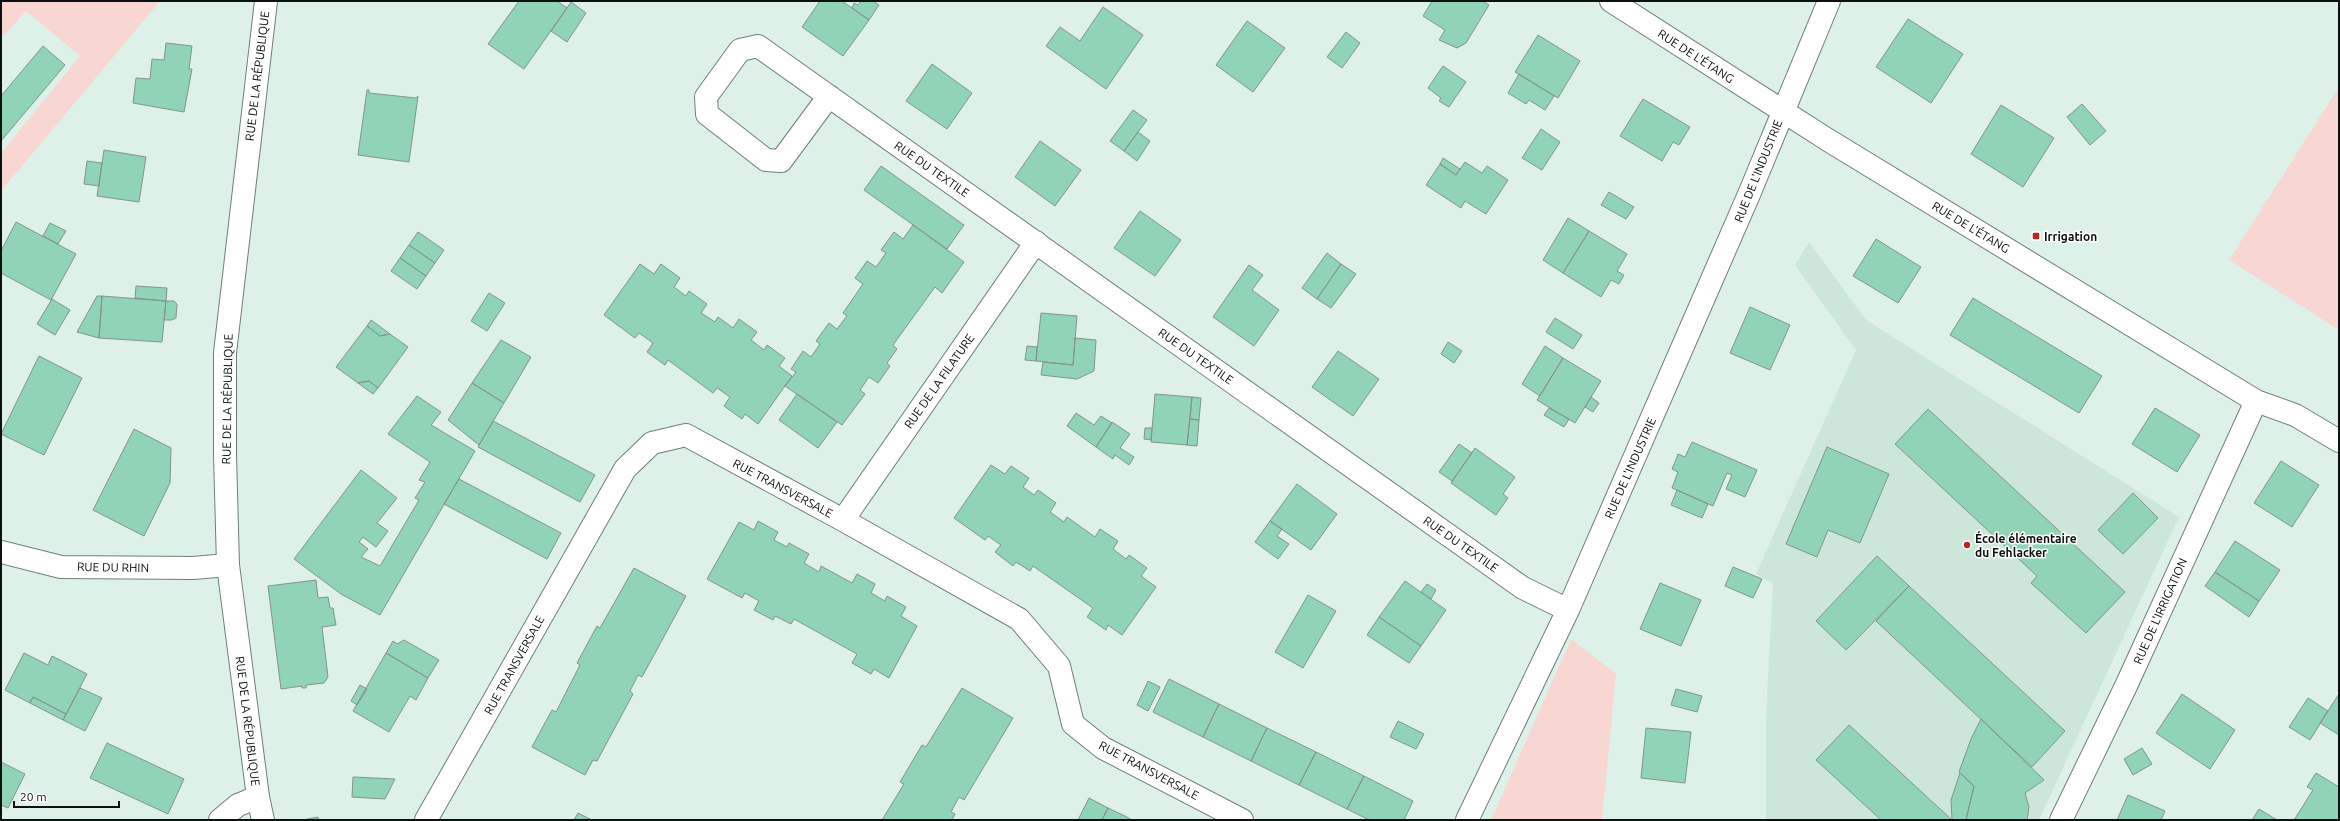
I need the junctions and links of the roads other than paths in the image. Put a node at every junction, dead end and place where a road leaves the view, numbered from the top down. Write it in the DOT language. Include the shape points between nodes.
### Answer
graph roads {
  1 [pos="266,1"];
  2 [pos="1611,1"];
  3 [pos="1829,1"];
  4 [pos="829,96"];
  5 [pos="1782,112"];
  6 [pos="1036,242"];
  7 [pos="2256,401"];
  8 [pos="2339,441"];
  9 [pos="843,520"];
  10 [pos="1,552"];
  11 [pos="228,565"];
  12 [pos="1568,610"];
  13 [pos="258,797"];
  14 [pos="220,820"];
  15 [pos="263,820"];
  16 [pos="426,820"];
  17 [pos="1242,820"];
  18 [pos="1467,820"];
  19 [pos="2061,820"];
  1 -- 11 [label="street, RUE DE LA RÉPUBLIQUE" via="225,353"];
  2 -- 5 [label="street, RUE DE L'ÉTANG"];
  3 -- 5 [label="street, RUE DE L'INDUSTRIE"];
  4 -- 4 [label="street, RUE DU TEXTILE" via="758,46 740,50 706,97 707,114 766,160 781,161"];
  4 -- 6 [label="street, RUE DU TEXTILE"];
  5 -- 7 [label="street, RUE DE L'ÉTANG"];
  5 -- 12 [label="street, RUE DE L'INDUSTRIE" via="1750,192"];
  6 -- 9 [label="street, RUE DE LA FILATURE"];
  6 -- 12 [label="street, RUE DU TEXTILE" via="1523,588"];
  7 -- 8 [label="street, RUE DE L'ÉTANG" via="2295,415"];
  7 -- 19 [label="street, RUE DE L'IRRIGATION" via="2126,686"];
  9 -- 16 [label="street, RUE TRANSVERSALE" via="686,435 652,443 625,469"];
  9 -- 17 [label="street, RUE TRANSVERSALE" via="1019,619 1058,666 1073,724 1104,748"];
  10 -- 11 [label="street, RUE DU RHIN" via="61,567 193,568"];
  11 -- 13 [label="street, RUE DE LA RÉPUBLIQUE"];
  12 -- 18 [label="street, RUE DE L'INDUSTRIE"];
  13 -- 14 [label="street, RUE DE LA RÉPUBLIQUE" via="238,806"];
  13 -- 15 [label="street, RUE DE LA RÉPUBLIQUE"];
}
